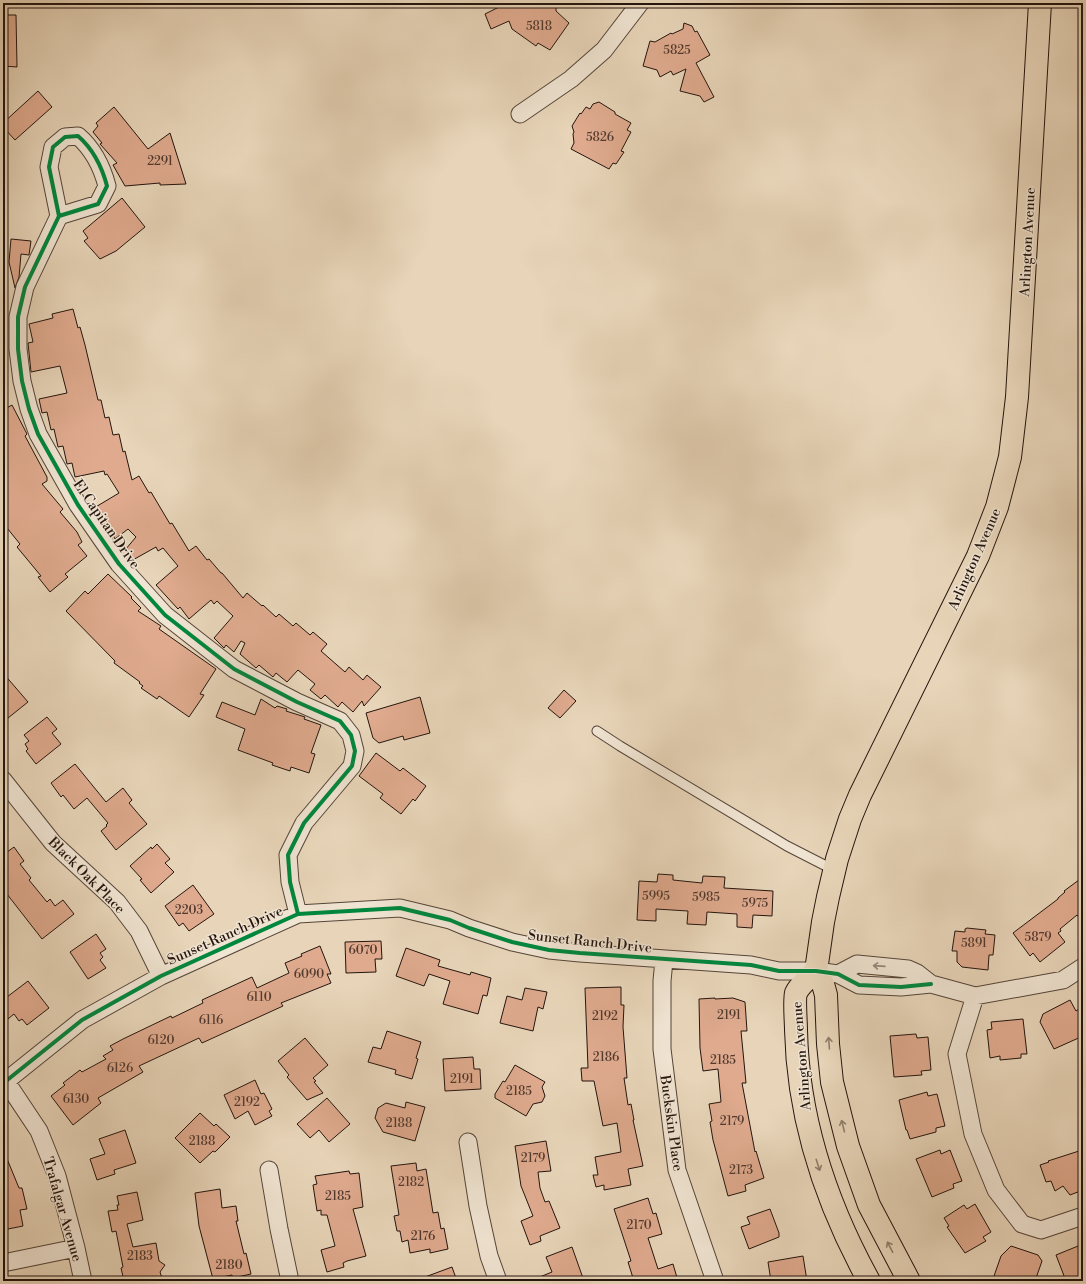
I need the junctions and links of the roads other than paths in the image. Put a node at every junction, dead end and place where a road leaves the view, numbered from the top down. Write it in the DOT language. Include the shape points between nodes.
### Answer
graph roads {
  1 [pos="640,3"];
  2 [pos="1040,3"];
  3 [pos="520,114"];
  4 [pos="59,216"];
  5 [pos="597,732"];
  6 [pos="3,780"];
  7 [pos="835,870"];
  8 [pos="298,914"];
  9 [pos="664,960"];
  10 [pos="1083,967"];
  11 [pos="816,971"];
  12 [pos="161,976"];
  13 [pos="974,996"];
  14 [pos="4,1079"];
  15 [pos="468,1142"];
  16 [pos="269,1170"];
  17 [pos="1083,1216"];
  18 [pos="76,1248"];
  19 [pos="3,1263"];
  20 [pos="83,1281"];
  21 [pos="290,1281"];
  22 [pos="498,1281"];
  23 [pos="715,1281"];
  24 [pos="869,1281"];
  25 [pos="909,1281"];
  1 -- 3 [label="street" via="604,50 571,79"];
  2 -- 7 [label="main road, Arlington Avenue" via="1017,398 1010,457 997,507 978,556 860,795"];
  4 -- 4 [label="street" via="49,167 53,147 65,137 78,136 94,155 104,173 107,186 98,204"];
  4 -- 8 [label="street, El Capitan Drive" via="25,287 18,317 18,349 22,381 38,434 78,506 118,564 165,615 234,669 340,721 351,735 355,751 352,766 304,823 288,855 290,882"];
  5 -- 7 [label="lane" via="787,846"];
  6 -- 12 [label="street, Black Oak Place" via="53,843 117,902 140,931"];
  7 -- 11 [label="main road, Arlington Avenue" via="823,922"];
  8 -- 9 [label="street, Sunset Ranch Drive" via="400,908 450,920 512,942 549,950"];
  8 -- 12 [label="street, Sunset Ranch Drive"];
  9 -- 11 [label="street, Sunset Ranch Drive" via="751,965 779,971"];
  9 -- 23 [label="street, Buckskin Place" via="662,1049 677,1170"];
  10 -- 13 [label="street, Sunset Ranch Drive" via="1063,980"];
  11 -- 13 [label="street, Sunset Ranch Drive" via="838,974 857,964 904,968 917,973 931,984"];
  11 -- 24 [label="main road, Arlington Avenue, one-way" via="796,994 796,1038 805,1114 814,1152 836,1217"];
  25 -- 11 [label="main road, Arlington Avenue, one-way" via="869,1205 848,1146 832,1082 826,994"];
  12 -- 14 [label="street, Sunset Ranch Drive" via="82,1020"];
  13 -- 17 [label="street" via="957,1054 973,1134 996,1190 1022,1224 1041,1230"];
  14 -- 18 [label="street, Trafalgar Avenue" via="39,1131 57,1176"];
  15 -- 22 [label="street" via="478,1206 489,1256"];
  16 -- 21 [label="street"];
  18 -- 19 [label="street"];
  18 -- 20 [label="street, Trafalgar Avenue"];
}
